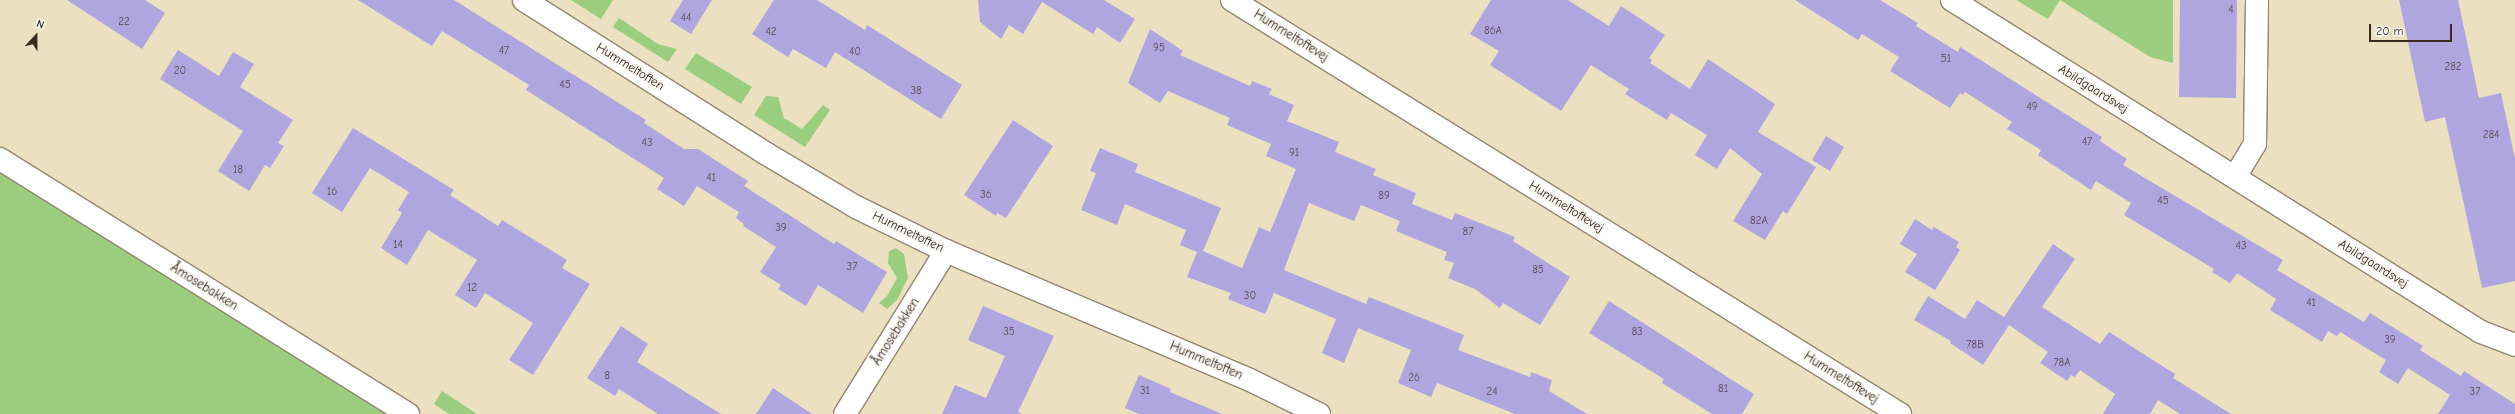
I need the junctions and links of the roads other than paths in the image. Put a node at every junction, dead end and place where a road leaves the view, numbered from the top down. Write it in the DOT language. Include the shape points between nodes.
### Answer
graph roads {
  1 [pos="524,0"];
  2 [pos="1232,0"];
  3 [pos="1952,0"];
  4 [pos="2256,0"];
  5 [pos="0,159"];
  6 [pos="2235,177"];
  7 [pos="946,251"];
  8 [pos="2515,345"];
  9 [pos="408,414"];
  10 [pos="845,414"];
  11 [pos="1319,414"];
  12 [pos="1900,414"];
  1 -- 7 [label="street, Hummeltoften" via="765,153 856,207"];
  2 -- 12 [label="street, Hummeltoftevej"];
  3 -- 6 [label="street, Abildgaardsvej"];
  4 -- 6 [label="street" via="2255,144"];
  5 -- 9 [label="street, Åmosebakken"];
  6 -- 8 [label="street, Abildgaardsvej" via="2481,332"];
  7 -- 10 [label="street, Åmosebakken"];
  7 -- 11 [label="street, Hummeltoften" via="1250,380"];
}
